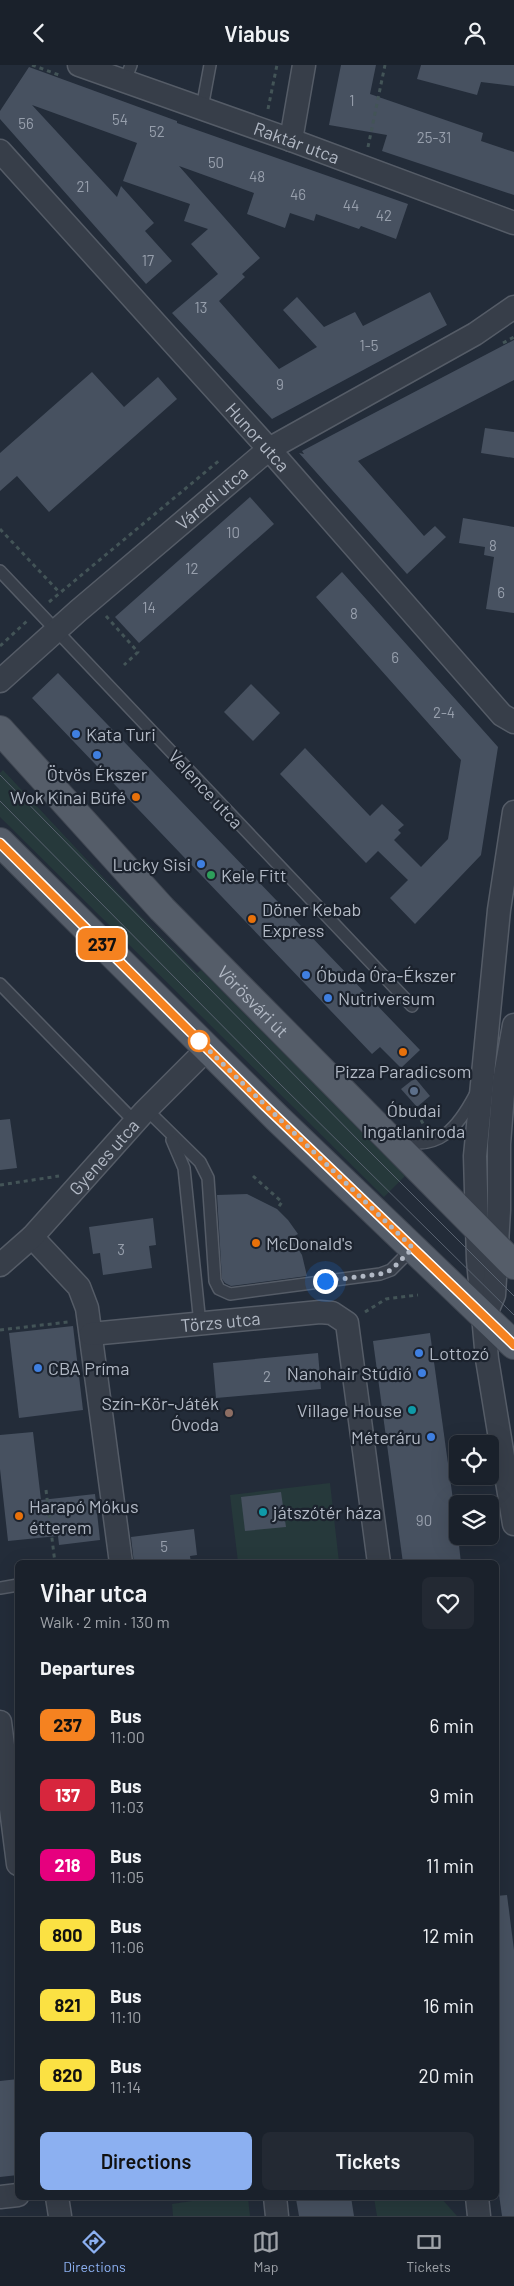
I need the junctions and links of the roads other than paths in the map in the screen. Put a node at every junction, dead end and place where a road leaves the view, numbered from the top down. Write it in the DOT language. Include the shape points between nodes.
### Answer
graph roads {
  1 [pos="79,65"];
  2 [pos="210,65"];
  3 [pos="304,65"];
  4 [pos="128,73"];
  5 [pos="202,108"];
  6 [pos="291,140"];
  7 [pos="0,151"];
  8 [pos="514,223"];
  9 [pos="514,307"];
  10 [pos="514,319"];
  11 [pos="475,334"];
  12 [pos="269,449"];
  13 [pos="0,571"];
  14 [pos="56,630"];
  15 [pos="0,681"];
  16 [pos="514,723"];
  17 [pos="0,730"];
  18 [pos="0,758"];
  19 [pos="514,812"];
  20 [pos="74,814"];
  21 [pos="0,843"];
  22 [pos="506,910"];
  23 [pos="0,984"];
  24 [pos="412,1006"];
  25 [pos="514,1025"];
  26 [pos="207,1049"];
  27 [pos="482,1083"];
  28 [pos="509,1083"];
  29 [pos="142,1115"];
  30 [pos="392,1140"];
  31 [pos="32,1237"];
  32 [pos="413,1248"];
  33 [pos="496,1248"];
  34 [pos="0,1265"];
  35 [pos="484,1317"];
  36 [pos="200,1324"];
  37 [pos="90,1327"];
  38 [pos="514,1345"];
  39 [pos="514,1524"];
  40 [pos="121,1560"];
  41 [pos="380,1560"];
  42 [pos="15,1586"];
  43 [pos="0,1588"];
  44 [pos="0,1722"];
  45 [pos="15,1840"];
  46 [pos="15,2195"];
  47 [pos="0,2197"];
  48 [pos="274,2200"];
  49 [pos="477,2200"];
  50 [pos="277,2216"];
  51 [pos="480,2216"];
  1 -- 4 [label="street, Raktár utca"];
  2 -- 5 [label="lane"];
  3 -- 6 [label="street"];
  4 -- 5 [label="street, Raktár utca"];
  5 -- 6 [label="street, Raktár utca"];
  6 -- 8 [label="street, Raktár utca"];
  7 -- 12 [label="street, Hunor utca"];
  9 -- 11 [label="street, Váradi utca"];
  10 -- 11 [label="street, Váradi utca"];
  11 -- 12 [label="street, Váradi utca"];
  12 -- 14 [label="street, Váradi utca"];
  12 -- 16 [label="street, Hunor utca" via="502,715"];
  13 -- 14 [label="lane, Velence utca"];
  14 -- 15 [label="street, Váradi utca"];
  14 -- 24 [label="lane, Velence utca"];
  17 -- 20 [label="main road, Vörösvári út"];
  18 -- 20 [label="main road"];
  19 -- 22 [label="street"];
  20 -- 30 [label="main road, Vörösvári út" via="162,909"];
  21 -- 26 [label="main road"];
  22 -- 27 [label="street"];
  23 -- 29 [label="lane"];
  25 -- 28 [label="street"];
  26 -- 29 [label="street, Gyenes utca"];
  26 -- 32 [label="main road"];
  27 -- 30 [label="lane" via="463,1119 451,1131 422,1144"];
  27 -- 33 [label="street" via="475,1156"];
  28 -- 33 [label="street" via="499,1144"];
  29 -- 31 [label="street, Gyenes utca"];
  29 -- 32 [label="lane" via="200,1162 208,1178 219,1289 230,1294 380,1274 391,1270"];
  29 -- 36 [label="lane" via="172,1140 182,1162"];
  30 -- 33 [label="main road, Vörösvári út"];
  31 -- 34 [label="street, Gyenes utca"];
  31 -- 37 [label="street" via="79,1287"];
  32 -- 35 [label="main road"];
  33 -- 35 [label="street" via="480,1281"];
  35 -- 38 [label="main road"];
  35 -- 39 [label="street" via="487,1359"];
  36 -- 37 [label="street, Törzs utca"];
  36 -- 41 [label="street, Törzs utca" via="320,1312 332,1313 347,1323"];
  37 -- 40 [label="street"];
  42 -- 43 [label="lane"];
  44 -- 45 [label="street"];
  46 -- 47 [label="street"];
  48 -- 50 [label="street"];
  49 -- 51 [label="street"];
}
